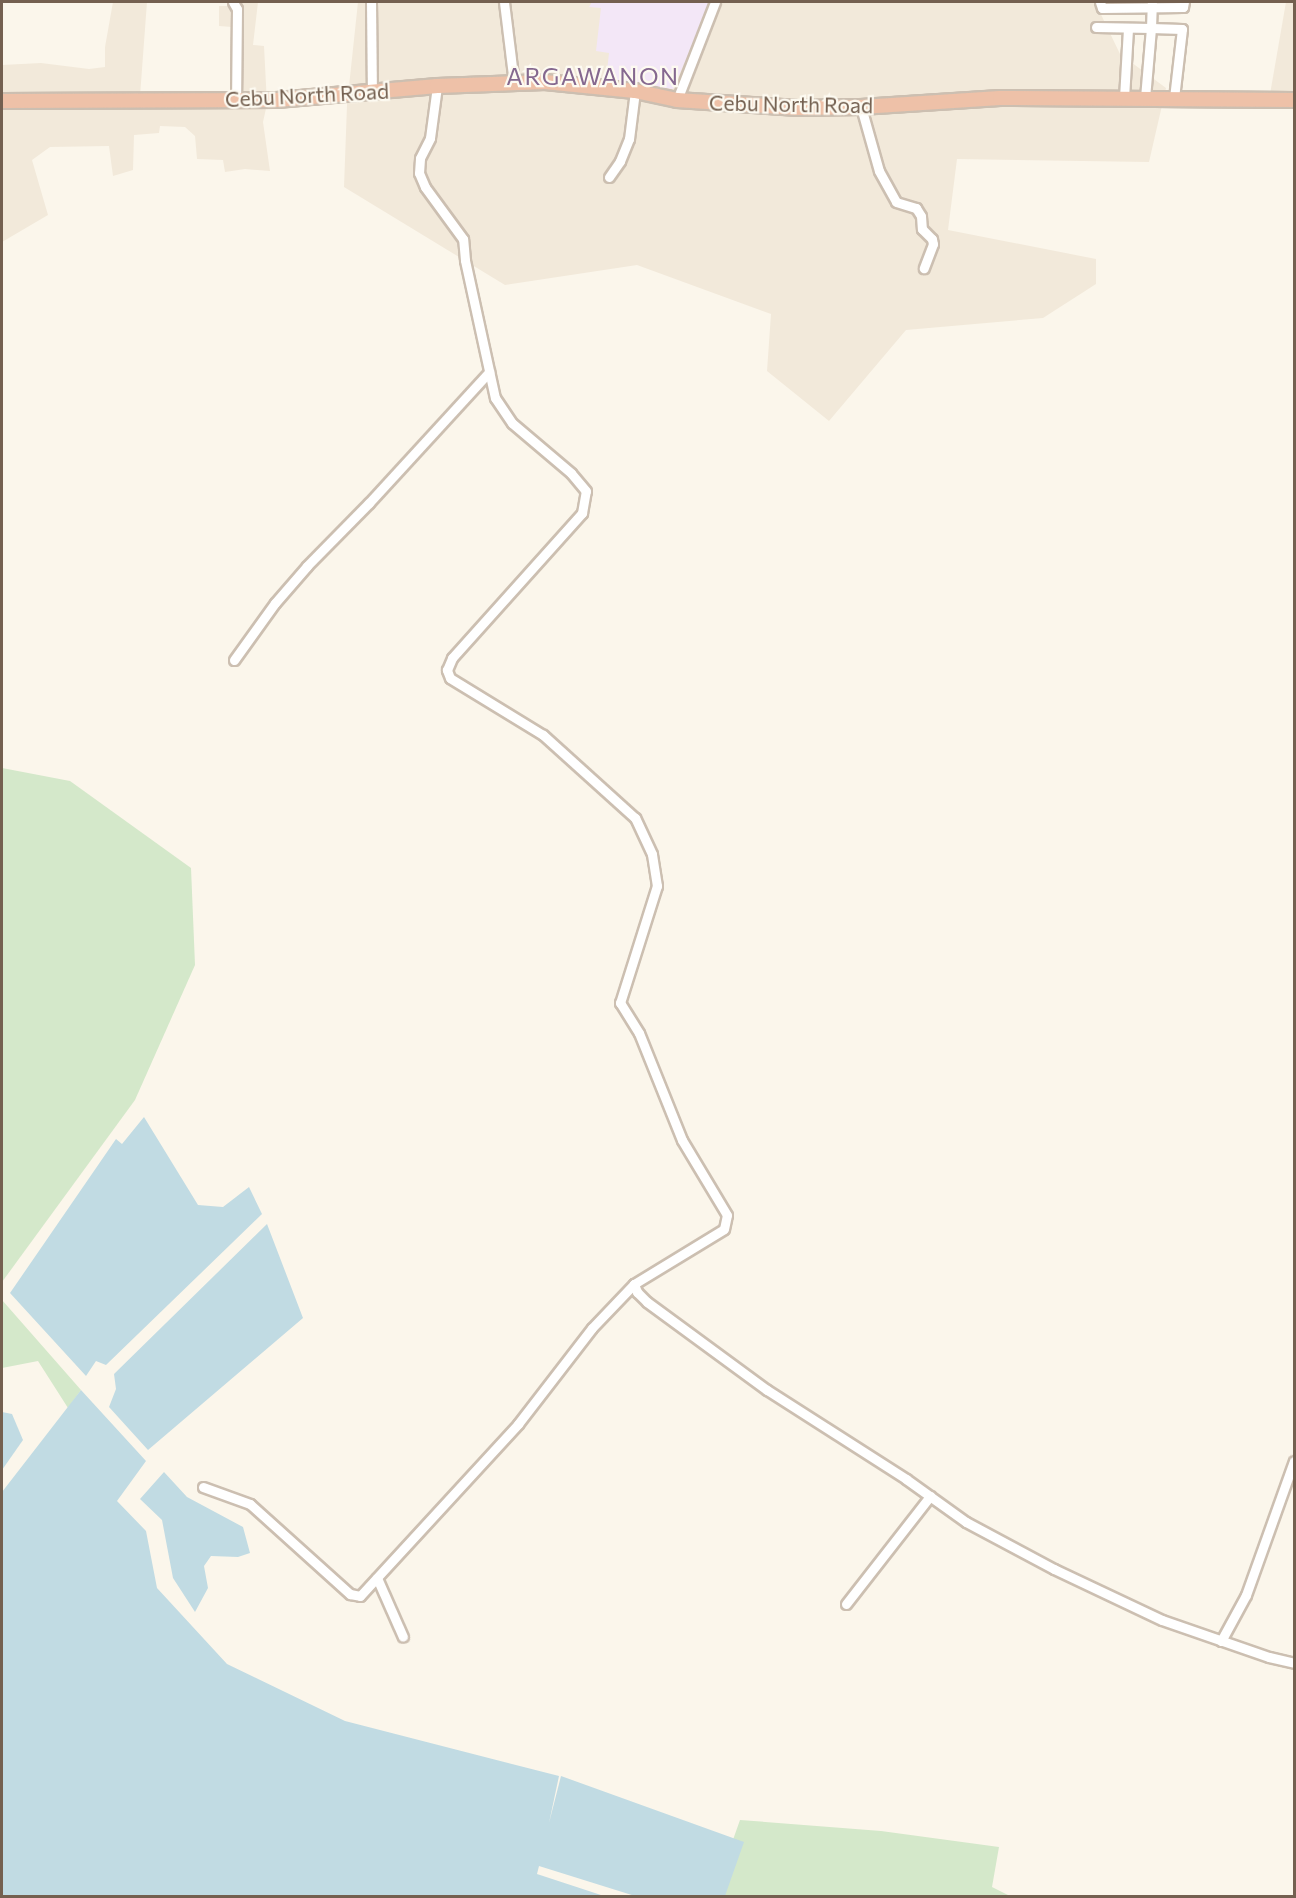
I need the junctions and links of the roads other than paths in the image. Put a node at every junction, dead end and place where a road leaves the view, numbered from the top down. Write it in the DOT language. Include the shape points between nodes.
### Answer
graph roads {
  1 [pos="233,2"];
  2 [pos="371,2"];
  3 [pos="504,2"];
  4 [pos="715,2"];
  5 [pos="1100,2"];
  6 [pos="1184,2"];
  7 [pos="1152,4"];
  8 [pos="1123,5"];
  9 [pos="1096,27"];
  10 [pos="1128,28"];
  11 [pos="1151,28"];
  12 [pos="514,83"];
  13 [pos="437,86"];
  14 [pos="372,92"];
  15 [pos="635,92"];
  16 [pos="1124,98"];
  17 [pos="1145,98"];
  18 [pos="1174,98"];
  19 [pos="236,100"];
  20 [pos="677,100"];
  21 [pos="1294,100"];
  22 [pos="2,101"];
  23 [pos="861,107"];
  24 [pos="609,177"];
  25 [pos="924,268"];
  26 [pos="489,372"];
  27 [pos="234,660"];
  28 [pos="634,1284"];
  29 [pos="1294,1461"];
  30 [pos="203,1487"];
  31 [pos="930,1496"];
  32 [pos="377,1578"];
  33 [pos="846,1604"];
  34 [pos="403,1637"];
  35 [pos="1221,1641"];
  36 [pos="1294,1663"];
  1 -- 19 [label="street" via="237,9"];
  2 -- 14 [label="street"];
  3 -- 12 [label="street"];
  4 -- 20 [label="street"];
  5 -- 8 [label="street" via="1102,8"];
  6 -- 7 [label="street" via="1183,7"];
  7 -- 8 [label="street"];
  7 -- 11 [label="street"];
  9 -- 10 [label="street"];
  10 -- 11 [label="street"];
  10 -- 16 [label="street"];
  11 -- 17 [label="street"];
  11 -- 18 [label="street" via="1182,29"];
  12 -- 13 [label="highway, Cebu North Road"];
  12 -- 15 [label="highway, Cebu North Road" via="545,82"];
  13 -- 14 [label="highway, Cebu North Road"];
  13 -- 26 [label="street" via="430,138 420,158 419,173 463,238"];
  14 -- 19 [label="highway, Cebu North Road"];
  15 -- 20 [label="highway, Cebu North Road"];
  15 -- 24 [label="street" via="628,139"];
  16 -- 17 [label="highway, Cebu North Road"];
  16 -- 23 [label="highway, Cebu North Road" via="1000,98"];
  17 -- 18 [label="highway, Cebu North Road"];
  18 -- 21 [label="highway, Cebu North Road"];
  19 -- 22 [label="highway, Cebu North Road"];
  20 -- 23 [label="highway, Cebu North Road" via="798,108"];
  23 -- 25 [label="street" via="879,171 896,202 916,208 922,229 932,239"];
  26 -- 27 [label="street" via="307,566"];
  26 -- 28 [label="street" via="495,398 512,423 571,473 586,491 582,513 452,658 447,670 450,678 543,735 635,818 652,854 657,886 620,1003 639,1033 682,1140 727,1215 724,1229"];
  28 -- 31 [label="street" via="647,1302 767,1390"];
  28 -- 32 [label="street" via="592,1328 518,1424"];
  29 -- 35 [label="street" via="1246,1595"];
  30 -- 32 [label="street" via="250,1504 354,1597 360,1596"];
  31 -- 33 [label="street"];
  31 -- 35 [label="street" via="966,1522 1054,1569 1162,1620"];
  32 -- 34 [label="street"];
  35 -- 36 [label="street"];
}
